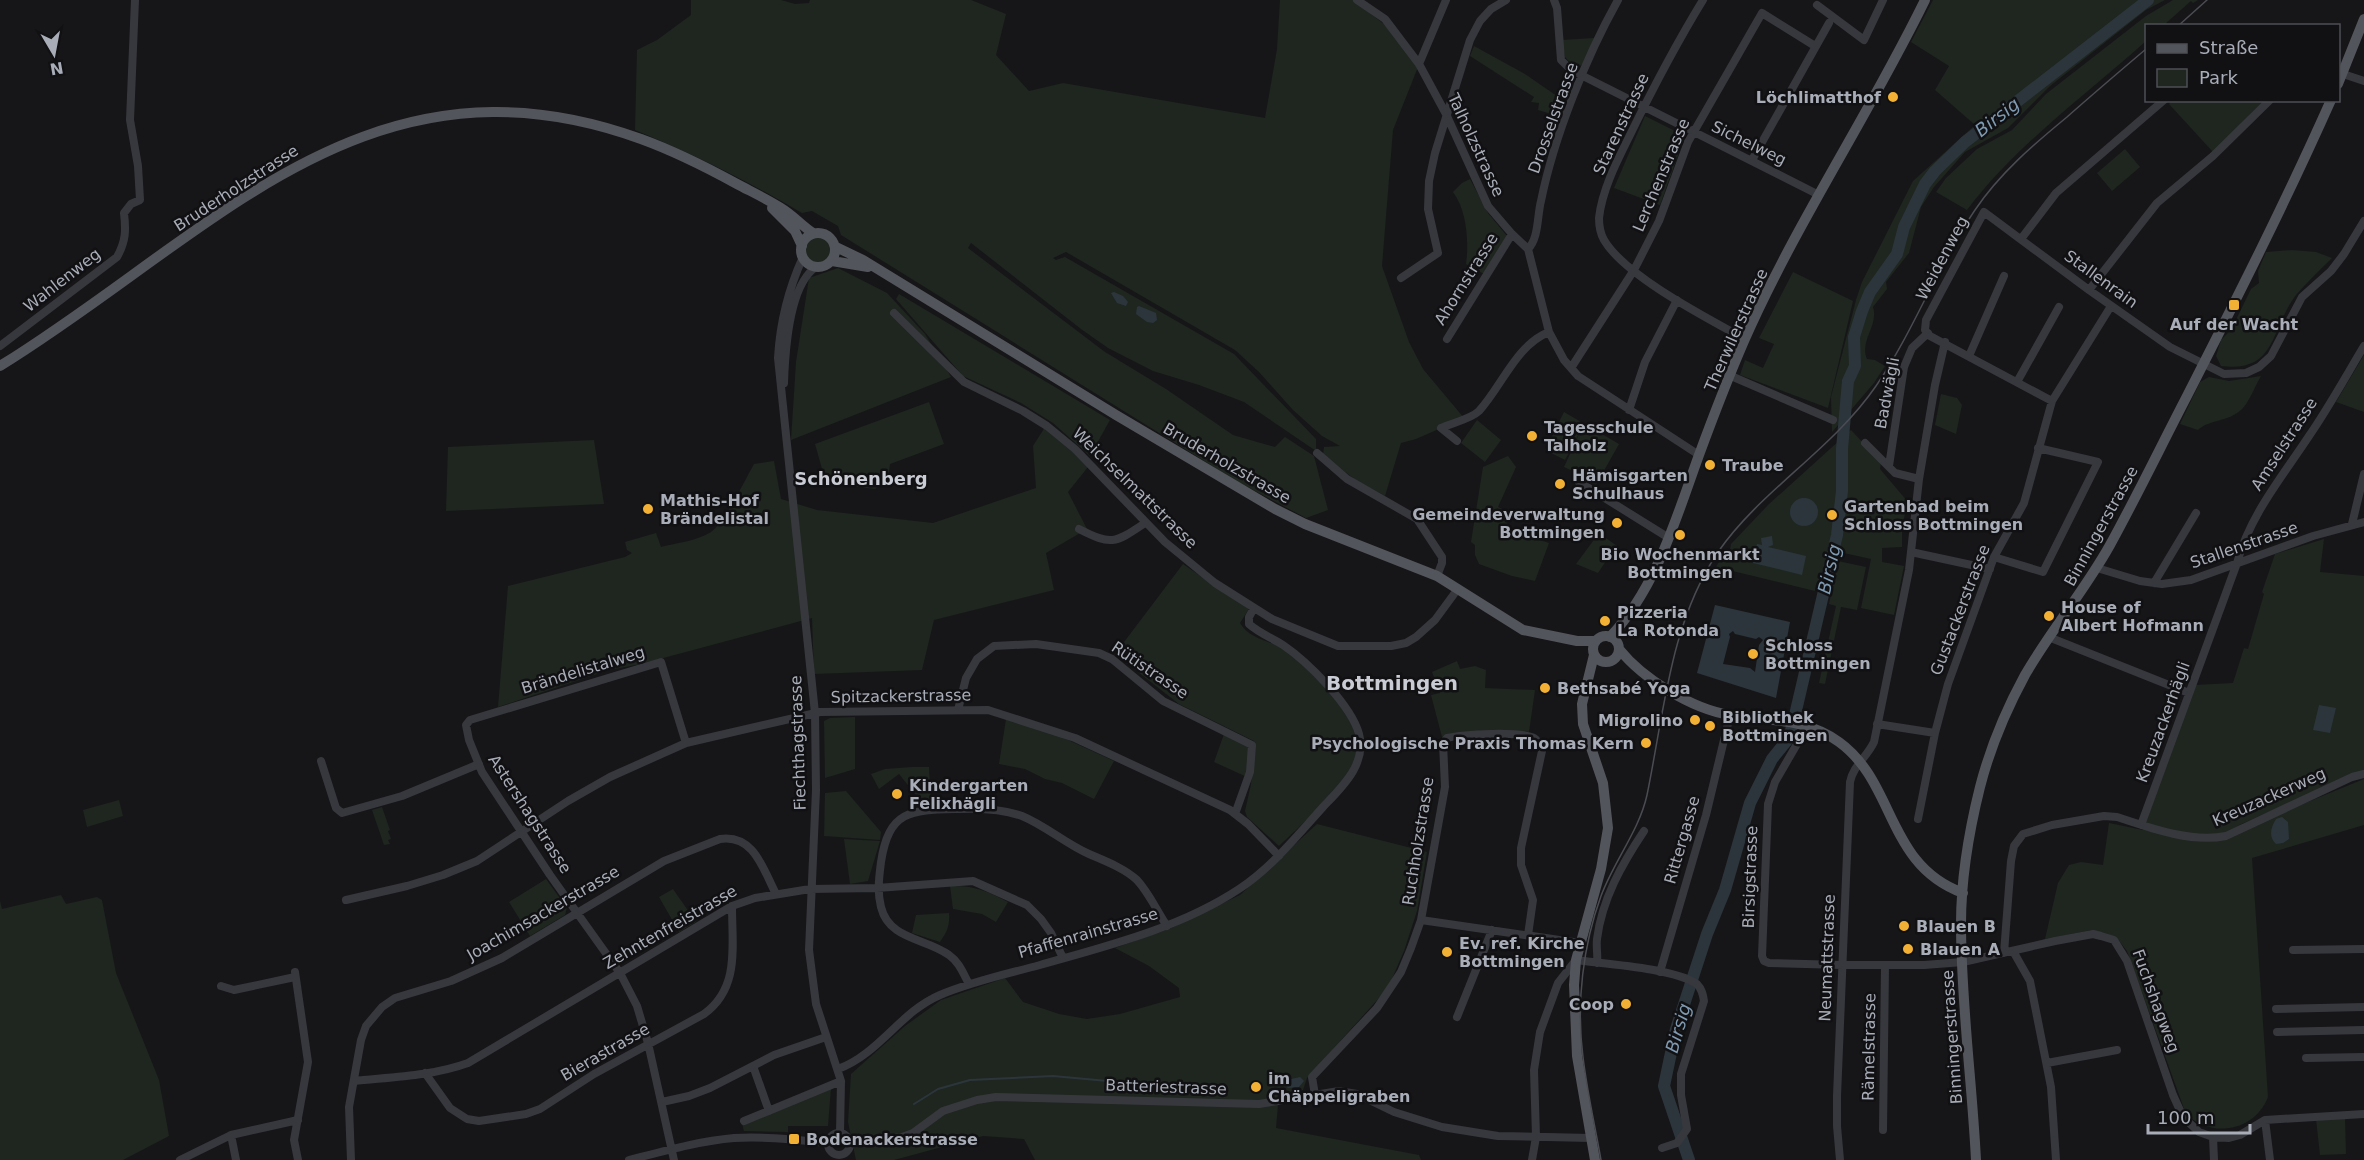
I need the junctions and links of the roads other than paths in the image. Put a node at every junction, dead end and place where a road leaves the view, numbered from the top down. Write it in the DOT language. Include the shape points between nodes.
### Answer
graph roads {
  1 [pos="135,0"];
  2 [pos="1357,0"];
  3 [pos="1446,0"];
  4 [pos="1506,0"];
  5 [pos="1554,0"];
  6 [pos="1618,0"];
  7 [pos="1703,0"];
  8 [pos="1882,0"];
  9 [pos="1925,0"];
  10 [pos="1817,4"];
  11 [pos="2364,19"];
  12 [pos="1829,23"];
  13 [pos="1815,46"];
  14 [pos="1419,64"];
  15 [pos="1582,76"];
  16 [pos="2341,79"];
  17 [pos="2364,81"];
  18 [pos="2162,102"];
  19 [pos="2268,102"];
  20 [pos="2330,102"];
  21 [pos="1643,108"];
  22 [pos="1446,114"];
  23 [pos="1694,133"];
  24 [pos="1752,160"];
  25 [pos="756,194"];
  26 [pos="1820,195"];
  27 [pos="1984,212"];
  28 [pos="2364,221"];
  29 [pos="813,233"];
  30 [pos="1512,234"];
  31 [pos="2021,239"];
  32 [pos="836,247"];
  33 [pos="1528,249"];
  34 [pos="802,252"];
  35 [pos="832,261"];
  36 [pos="816,267"];
  37 [pos="880,270"];
  38 [pos="1634,270"];
  39 [pos="2004,276"];
  40 [pos="1401,278"];
  41 [pos="2089,290"];
  42 [pos="1677,300"];
  43 [pos="2111,306"];
  44 [pos="2059,307"];
  45 [pos="894,314"];
  46 [pos="1549,332"];
  47 [pos="1928,333"];
  48 [pos="1447,339"];
  49 [pos="1745,339"];
  50 [pos="1945,342"];
  51 [pos="0,346"];
  52 [pos="2364,346"];
  53 [pos="1969,356"];
  54 [pos="2203,365"];
  55 [pos="0,366"];
  56 [pos="1570,368"];
  57 [pos="1731,376"];
  58 [pos="2017,382"];
  59 [pos="2052,400"];
  60 [pos="783,401"];
  61 [pos="1629,410"];
  62 [pos="1833,420"];
  63 [pos="1457,441"];
  64 [pos="1865,443"];
  65 [pos="2038,448"];
  66 [pos="1317,453"];
  67 [pos="1700,455"];
  68 [pos="1888,466"];
  69 [pos="2364,474"];
  70 [pos="1919,479"];
  71 [pos="1579,482"];
  72 [pos="2196,513"];
  73 [pos="2364,522"];
  74 [pos="1145,523"];
  75 [pos="2352,524"];
  76 [pos="1079,529"];
  77 [pos="1669,538"];
  78 [pos="1911,552"];
  79 [pos="1995,556"];
  80 [pos="2237,563"];
  81 [pos="2097,568"];
  82 [pos="1990,569"];
  83 [pos="1437,576"];
  84 [pos="2154,583"];
  85 [pos="1457,590"];
  86 [pos="1254,608"];
  87 [pos="2050,638"];
  88 [pos="1615,642"];
  89 [pos="1600,654"];
  90 [pos="1632,665"];
  91 [pos="2189,693"];
  92 [pos="958,710"];
  93 [pos="815,713"];
  94 [pos="1730,715"];
  95 [pos="467,722"];
  96 [pos="1804,724"];
  97 [pos="1877,724"];
  98 [pos="1935,733"];
  99 [pos="686,743"];
  100 [pos="321,761"];
  101 [pos="1861,762"];
  102 [pos="478,764"];
  103 [pos="2364,774"];
  104 [pos="1235,814"];
  105 [pos="1918,819"];
  106 [pos="2141,825"];
  107 [pos="1644,831"];
  108 [pos="522,833"];
  109 [pos="1279,856"];
  110 [pos="877,888"];
  111 [pos="810,890"];
  112 [pos="1963,893"];
  113 [pos="776,894"];
  114 [pos="346,900"];
  115 [pos="732,906"];
  116 [pos="577,912"];
  117 [pos="1421,920"];
  118 [pos="1167,926"];
  119 [pos="1492,930"];
  120 [pos="1528,934"];
  121 [pos="1580,943"];
  122 [pos="2364,949"];
  123 [pos="2293,950"];
  124 [pos="2008,952"];
  125 [pos="1063,958"];
  126 [pos="1576,960"];
  127 [pos="1963,962"];
  128 [pos="1597,963"];
  129 [pos="1842,965"];
  130 [pos="1885,965"];
  131 [pos="1660,972"];
  132 [pos="620,973"];
  133 [pos="969,984"];
  134 [pos="221,986"];
  135 [pos="2364,1007"];
  136 [pos="2276,1009"];
  137 [pos="1457,1017"];
  138 [pos="2364,1030"];
  139 [pos="2277,1032"];
  140 [pos="826,1037"];
  141 [pos="648,1043"];
  142 [pos="2117,1050"];
  143 [pos="2364,1057"];
  144 [pos="2306,1058"];
  145 [pos="2047,1063"];
  146 [pos="753,1066"];
  147 [pos="838,1069"];
  148 [pos="425,1073"];
  149 [pos="354,1081"];
  150 [pos="841,1081"];
  151 [pos="1315,1095"];
  152 [pos="662,1102"];
  153 [pos="769,1111"];
  154 [pos="2364,1114"];
  155 [pos="298,1120"];
  156 [pos="2265,1120"];
  157 [pos="744,1121"];
  158 [pos="1883,1130"];
  159 [pos="840,1133"];
  160 [pos="231,1135"];
  161 [pos="1536,1137"];
  162 [pos="2213,1137"];
  163 [pos="1591,1138"];
  164 [pos="828,1143"];
  165 [pos="850,1144"];
  166 [pos="1662,1148"];
  167 [pos="672,1149"];
  168 [pos="837,1157"];
  169 [pos="180,1160"];
  170 [pos="236,1160"];
  171 [pos="298,1160"];
  172 [pos="351,1160"];
  173 [pos="629,1160"];
  174 [pos="674,1160"];
  175 [pos="1532,1160"];
  176 [pos="1595,1160"];
  177 [pos="1840,1160"];
  178 [pos="1976,1160"];
  179 [pos="2056,1160"];
  180 [pos="2214,1160"];
  181 [pos="2270,1160"];
  1 -- 51 [label="street, Wahlenweg" via="130,120 140,200 124,213 123,246 117,257"];
  2 -- 14 [label="street, Talholzstrasse" via="1385,19"];
  3 -- 14 [label="street"];
  4 -- 22 [label="street" via="1480,21"];
  5 -- 15 [label="street, Sichelweg" via="1561,60"];
  6 -- 15 [label="street, Drosselstrasse"];
  7 -- 21 [label="street, Starenstrasse"];
  8 -- 10 [label="street" via="1864,40"];
  9 -- 26 [label="main road, Therwilerstrasse"];
  11 -- 16 [label="main road"];
  12 -- 13 [label="street"];
  13 -- 23 [label="street, Lerchenstrasse" via="1762,13"];
  13 -- 24 [label="street"];
  14 -- 22 [label="street, Talholzstrasse"];
  15 -- 21 [label="street, Sichelweg"];
  15 -- 33 [label="street, Drosselstrasse" via="1551,159 1534,238"];
  16 -- 17 [label="street"];
  18 -- 31 [label="street" via="2056,193"];
  19 -- 41 [label="street" via="2213,156 2157,202"];
  20 -- 54 [label="main road, Binningerstrasse"];
  21 -- 23 [label="street, Sichelweg"];
  21 -- 38 [label="street, Starenstrasse" via="1611,180 1599,222 1604,240"];
  22 -- 30 [label="street, Talholzstrasse" via="1488,206"];
  22 -- 40 [label="street" via="1429,181 1428,209 1438,253"];
  23 -- 24 [label="street, Sichelweg"];
  23 -- 38 [label="street, Lerchenstrasse" via="1677,166 1659,221"];
  24 -- 26 [label="street, Sichelweg"];
  25 -- 29 [label="main road, Bruderholzstrasse"];
  25 -- 34 [label="main road, Bruderholzstrasse" via="789,224"];
  25 -- 55 [label="main road, Bruderholzstrasse" via="643,140 570,119 472,113 393,125 311,158 269,181"];
  26 -- 49 [label="main road, Therwilerstrasse"];
  27 -- 31 [label="street, Stallenrain"];
  27 -- 47 [label="street, Weidenweg" via="1926,320"];
  28 -- 54 [label="street" via="2331,271 2302,297 2274,350 2259,368 2224,374"];
  29 -- 32 [label="main road, Bruderholzstrasse" via="829,236"];
  29 -- 34 [label="main road" via="807,237"];
  30 -- 33 [label="street, Talholzstrasse"];
  30 -- 48 [label="street, Ahornstrasse"];
  31 -- 41 [label="street, Stallenrain"];
  32 -- 35 [label="main road"];
  32 -- 37 [label="main road, Bruderholzstrasse"];
  33 -- 46 [label="street"];
  34 -- 36 [label="main road, Bruderholzstrasse" via="809,265"];
  34 -- 60 [label="street, Fiechthagstrasse" via="780,328 779,379"];
  35 -- 36 [label="main road, Bruderholzstrasse"];
  35 -- 37 [label="main road, Bruderholzstrasse"];
  36 -- 60 [label="street, Fiechthagstrasse" via="803,284 793,310"];
  37 -- 83 [label="main road, Bruderholzstrasse" via="1275,509"];
  38 -- 42 [label="street, Starenstrasse"];
  38 -- 56 [label="street, Lerchenstrasse"];
  39 -- 53 [label="street"];
  41 -- 43 [label="street, Stallenrain"];
  42 -- 49 [label="street, Starenstrasse"];
  42 -- 61 [label="street" via="1645,362"];
  43 -- 54 [label="street, Stallenrain" via="2170,348"];
  43 -- 59 [label="street, Gustackerstrasse"];
  44 -- 58 [label="street"];
  45 -- 74 [label="street, Weichselmattstrasse" via="964,382 1023,411 1076,448"];
  46 -- 56 [label="street"];
  46 -- 63 [label="street" via="1536,338 1516,360 1477,413 1441,428"];
  47 -- 50 [label="street"];
  47 -- 68 [label="street, Badwägli" via="1912,348 1904,367"];
  49 -- 57 [label="main road, Therwilerstrasse"];
  50 -- 53 [label="street"];
  50 -- 70 [label="street, Neumattstrasse"];
  52 -- 80 [label="street, Amselstrasse" via="2311,434 2259,509"];
  53 -- 58 [label="street"];
  54 -- 81 [label="main road, Binningerstrasse"];
  56 -- 61 [label="street"];
  57 -- 62 [label="street"];
  57 -- 67 [label="main road, Therwilerstrasse"];
  58 -- 59 [label="street"];
  59 -- 65 [label="street, Gustackerstrasse"];
  60 -- 93 [label="street, Fiechthagstrasse"];
  61 -- 67 [label="street"];
  64 -- 68 [label="street, Badwägli"];
  65 -- 79 [label="street, Gustackerstrasse" via="2024,503"];
  65 -- 79 [label="street" via="2098,462 2043,572"];
  66 -- 83 [label="street" via="1347,480 1417,519 1442,557"];
  67 -- 77 [label="main road, Therwilerstrasse"];
  68 -- 70 [label="street, Badwägli"];
  69 -- 75 [label="street"];
  70 -- 78 [label="street, Neumattstrasse"];
  71 -- 77 [label="street"];
  72 -- 84 [label="street"];
  73 -- 75 [label="street, Stallenstrasse"];
  74 -- 76 [label="street" via="1110,542"];
  74 -- 86 [label="street, Weichselmattstrasse" via="1215,583"];
  75 -- 80 [label="street, Stallenstrasse"];
  77 -- 88 [label="main road, Therwilerstrasse"];
  78 -- 82 [label="street"];
  78 -- 97 [label="street, Neumattstrasse"];
  79 -- 82 [label="street, Gustackerstrasse"];
  80 -- 84 [label="street, Stallenstrasse" via="2191,580"];
  80 -- 91 [label="street, Kreuzackerhägli"];
  81 -- 84 [label="street, Stallenstrasse"];
  81 -- 87 [label="main road, Binningerstrasse"];
  82 -- 98 [label="street, Gustackerstrasse" via="1948,684"];
  83 -- 85 [label="main road, Bruderholzstrasse"];
  85 -- 86 [label="street, Weichselmattstrasse" via="1435,620 1416,637 1391,646 1338,646"];
  85 -- 89 [label="main road, Bruderholzstrasse" via="1518,628 1577,641"];
  86 -- 109 [label="street, Pfaffenrainstrasse" via="1249,624 1285,647 1324,681 1352,716 1359,735 1356,768"];
  87 -- 91 [label="street"];
  87 -- 112 [label="main road, Binningerstrasse" via="2007,710 1994,742 1970,833"];
  88 -- 89 [label="main road, Therwilerstrasse"];
  88 -- 89 [label="main road" via="1602,636"];
  88 -- 90 [label="main road"];
  89 -- 90 [label="main road"];
  89 -- 121 [label="main road, Therwilerstrasse" via="1584,693 1583,724 1604,783 1608,814 1603,860"];
  90 -- 94 [label="main road" via="1683,699"];
  91 -- 106 [label="street, Kreuzackerhägli"];
  92 -- 93 [label="street, Spitzackerstrasse"];
  92 -- 104 [label="street, Spitzackerstrasse" via="988,710 1075,738"];
  92 -- 104 [label="street, Rütistrasse" via="966,678 977,659 994,646 1036,644 1099,653 1163,701 1252,745 1250,772"];
  93 -- 99 [label="street, Spitzackerstrasse"];
  93 -- 111 [label="street, Fiechthagstrasse" via="816,790"];
  94 -- 96 [label="main road"];
  94 -- 131 [label="street, Rittergasse" via="1706,815"];
  95 -- 99 [label="street, Brändelistalweg" via="661,662"];
  95 -- 102 [label="street, Astershagstrasse"];
  96 -- 101 [label="main road" via="1839,742"];
  96 -- 129 [label="street, Birsigstrasse" via="1768,804 1762,956 1769,963"];
  97 -- 98 [label="street"];
  97 -- 101 [label="street, Neumattstrasse" via="1874,742"];
  98 -- 105 [label="street, Gustackerstrasse"];
  99 -- 108 [label="street, Spitzackerstrasse" via="610,777"];
  100 -- 102 [label="street" via="336,808 342,813 402,796"];
  101 -- 112 [label="main road" via="1899,836 1919,865"];
  101 -- 129 [label="street, Neumattstrasse" via="1852,771 1850,782"];
  102 -- 108 [label="street, Astershagstrasse"];
  103 -- 106 [label="street, Kreuzackerweg" via="2226,836 2197,838"];
  104 -- 109 [label="street, Spitzackerstrasse"];
  106 -- 124 [label="street, Kreuzackerweg" via="2104,816 2023,834 2014,846 2011,861"];
  107 -- 128 [label="street" via="1609,896 1596,941"];
  108 -- 114 [label="street, Spitzackerstrasse" via="477,861 443,875"];
  108 -- 116 [label="street, Astershagstrasse"];
  109 -- 118 [label="street, Pfaffenrainstrasse" via="1237,891"];
  110 -- 111 [label="street, Zehntenfreistrasse"];
  110 -- 118 [label="street" via="883,847 888,832 899,819 935,809 998,810 1039,825 1136,879"];
  110 -- 125 [label="street, Zehntenfreistrasse" via="973,881 1026,905 1042,921"];
  110 -- 133 [label="street" via="881,910 894,929 948,954 961,967"];
  111 -- 113 [label="street, Zehntenfreistrasse"];
  111 -- 140 [label="street, Fiechthagstrasse" via="811,976"];
  112 -- 127 [label="main road, Binningerstrasse"];
  113 -- 115 [label="street, Zehntenfreistrasse"];
  113 -- 116 [label="street, Joachimsackerstrasse" via="753,849 729,838 675,855"];
  115 -- 132 [label="street, Zehntenfreistrasse"];
  115 -- 141 [label="street, Bierastrasse" via="730,977 724,995 704,1014"];
  116 -- 132 [label="street, Astershagstrasse"];
  116 -- 149 [label="street, Joachimsackerstrasse" via="479,970 382,1007 366,1026"];
  117 -- 119 [label="street"];
  117 -- 120 [label="street, Ruchholzstrasse" via="1445,787 1443,742 1447,738 1488,734 1533,738 1542,751 1521,848 1521,865 1533,900"];
  117 -- 151 [label="street, Ruchholzstrasse" via="1401,972 1377,1008 1312,1077"];
  118 -- 125 [label="street, Pfaffenrainstrasse"];
  119 -- 120 [label="street"];
  119 -- 137 [label="street"];
  120 -- 121 [label="street"];
  121 -- 126 [label="main road, Therwilerstrasse"];
  122 -- 123 [label="street"];
  124 -- 127 [label="street, Fuchshagweg"];
  124 -- 145 [label="street" via="2030,981"];
  124 -- 162 [label="street, Fuchshagweg" via="2093,934 2114,940 2127,961 2183,1117 2199,1132"];
  125 -- 133 [label="street, Pfaffenrainstrasse"];
  126 -- 128 [label="street"];
  126 -- 161 [label="street" via="1558,983 1540,1029 1534,1070"];
  126 -- 163 [label="main road, Therwilerstrasse" via="1576,1056"];
  127 -- 130 [label="street, Fuchshagweg"];
  127 -- 178 [label="main road, Binningerstrasse"];
  128 -- 131 [label="street"];
  129 -- 130 [label="street, Birsigstrasse"];
  129 -- 177 [label="street, Neumattstrasse" via="1836,1096"];
  130 -- 158 [label="street, Rämelstrasse"];
  131 -- 166 [label="street" via="1698,985 1704,1001 1681,1074 1687,1129 1677,1143"];
  132 -- 141 [label="street, Astershagstrasse" via="637,1006"];
  132 -- 148 [label="street, Zehntenfreistrasse" via="468,1063"];
  133 -- 147 [label="street, Pfaffenrainstrasse" via="911,1012 865,1055"];
  134 -- 155 [label="street" via="234,990 295,975 308,1062"];
  135 -- 136 [label="street"];
  138 -- 139 [label="street"];
  140 -- 146 [label="street"];
  140 -- 147 [label="street, Fiechthagstrasse"];
  141 -- 148 [label="street, Bierastrasse" via="540,1109 517,1116 479,1121 458,1114"];
  141 -- 152 [label="street, Astershagstrasse"];
  142 -- 145 [label="street"];
  143 -- 144 [label="street"];
  145 -- 179 [label="street"];
  146 -- 152 [label="street" via="710,1088"];
  146 -- 153 [label="street"];
  147 -- 150 [label="street, Fiechthagstrasse"];
  148 -- 149 [label="street, Zehntenfreistrasse"];
  149 -- 172 [label="street, Joachimsackerstrasse" via="349,1118"];
  150 -- 153 [label="street"];
  150 -- 159 [label="street, Fiechthagstrasse"];
  151 -- 161 [label="street, Batteriestrasse" via="1339,1091 1357,1094 1394,1112 1442,1127 1498,1136"];
  151 -- 165 [label="street, Batteriestrasse" via="1259,1104 996,1097 943,1112 902,1137"];
  152 -- 167 [label="street, Astershagstrasse"];
  153 -- 157 [label="street"];
  154 -- 156 [label="street"];
  155 -- 160 [label="street"];
  155 -- 171 [label="street" via="294,1140"];
  156 -- 162 [label="street" via="2240,1135"];
  156 -- 181 [label="street"];
  159 -- 164 [label="street"];
  159 -- 165 [label="street" via="846,1135"];
  160 -- 169 [label="street"];
  160 -- 170 [label="street"];
  161 -- 163 [label="street, Batteriestrasse"];
  161 -- 175 [label="street"];
  162 -- 180 [label="street"];
  163 -- 176 [label="main road, Therwilerstrasse"];
  164 -- 167 [label="street" via="735,1138"];
  164 -- 168 [label="street"];
  165 -- 168 [label="street" via="848,1151"];
  167 -- 173 [label="street"];
  167 -- 174 [label="street, Astershagstrasse"];
}
